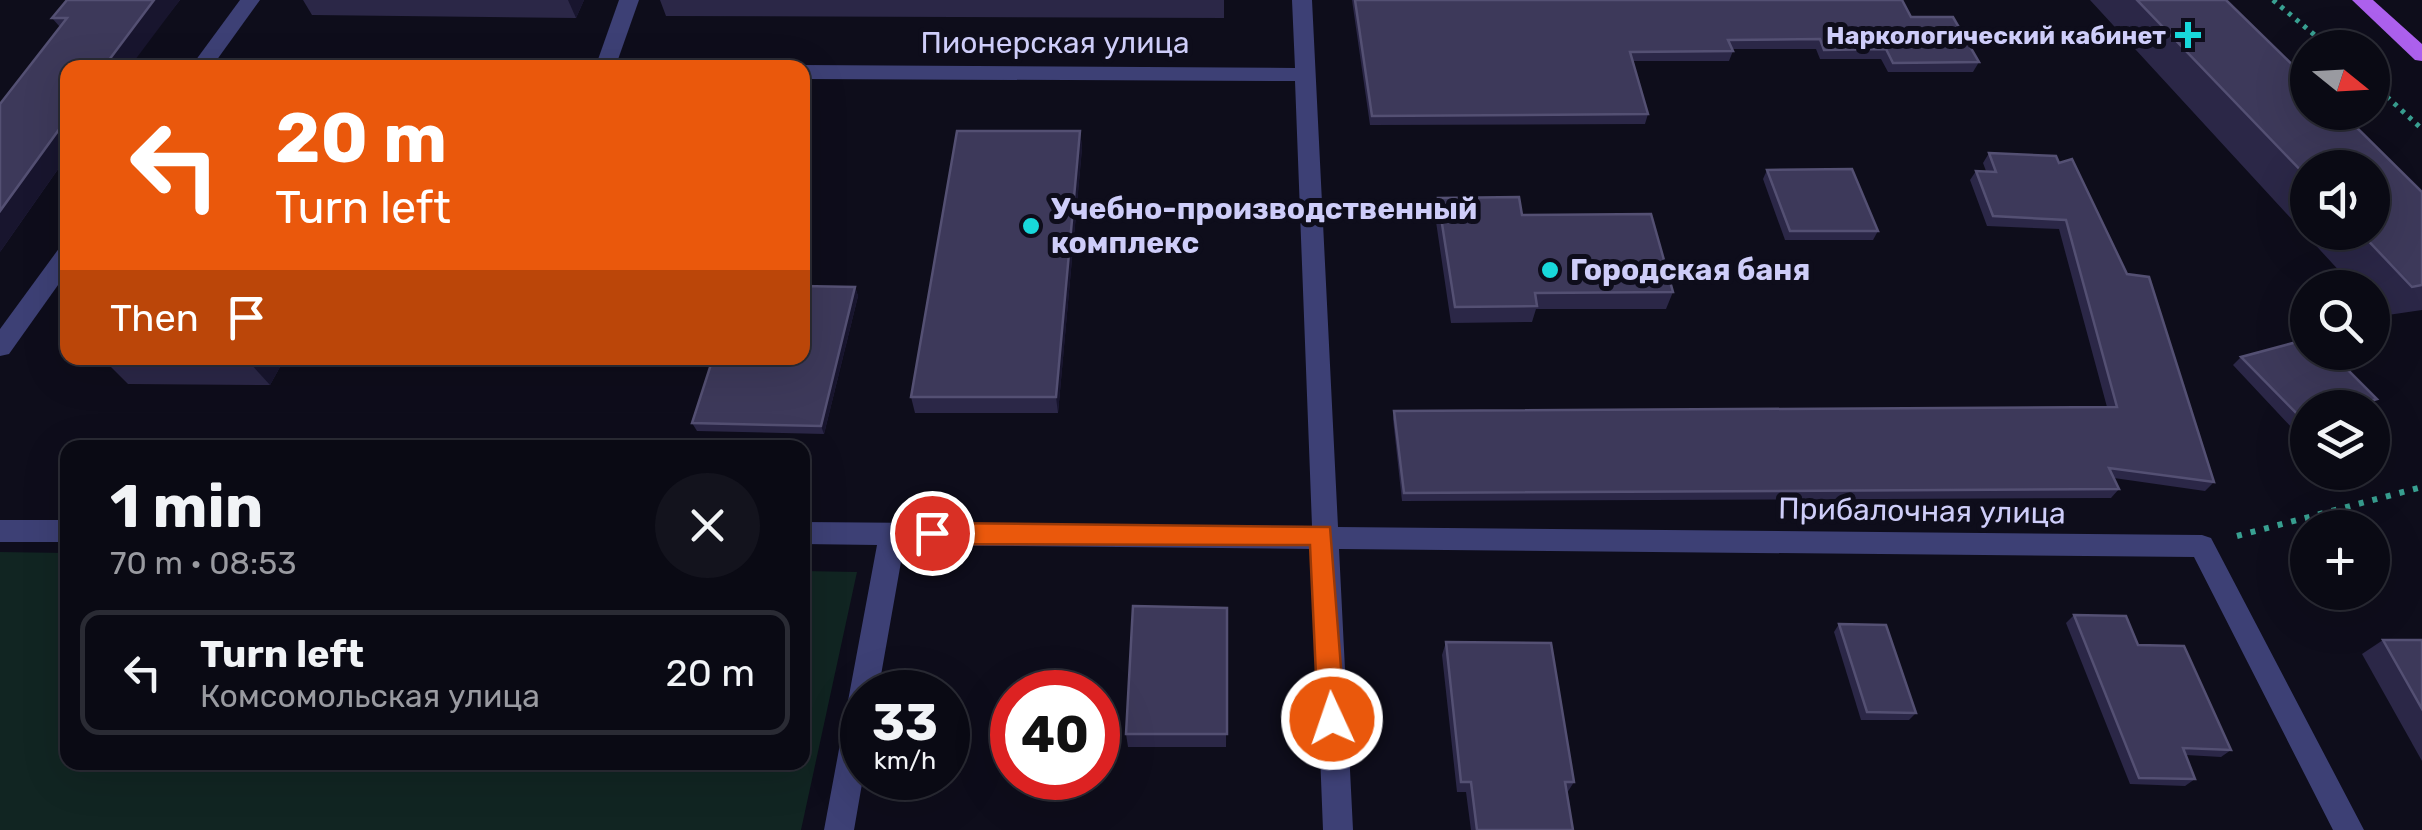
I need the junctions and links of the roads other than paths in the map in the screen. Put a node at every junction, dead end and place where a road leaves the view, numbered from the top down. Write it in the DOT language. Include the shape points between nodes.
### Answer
graph roads {
  1 [pos="250,0"];
  2 [pos="629,0"];
  3 [pos="1302,0"];
  4 [pos="2362,0"];
  5 [pos="2422,54"];
  6 [pos="206,60"];
  7 [pos="609,60"];
  8 [pos="810,72"];
  9 [pos="1307,74"];
  10 [pos="60,264"];
  11 [pos="0,347"];
  12 [pos="0,531"];
  13 [pos="60,531"];
  14 [pos="810,533"];
  15 [pos="893,533"];
  16 [pos="1322,534"];
  17 [pos="868,670"];
  18 [pos="844,800"];
  19 [pos="838,830"];
  20 [pos="1338,830"];
  21 [pos="2349,830"];
  1 -- 6 [label="street"];
  2 -- 7 [label="street"];
  3 -- 9 [label="street"];
  4 -- 5 [label="main road"];
  8 -- 9 [label="street, Пионерская улица"];
  9 -- 16 [label="street"];
  10 -- 11 [label="street"];
  12 -- 13 [label="street"];
  14 -- 15 [label="street, Прибалочная улица"];
  15 -- 16 [label="street, Прибалочная улица"];
  15 -- 17 [label="street"];
  16 -- 20 [label="street"];
  16 -- 21 [label="street, Прибалочная улица" via="2202,546"];
  18 -- 19 [label="street"];
}
